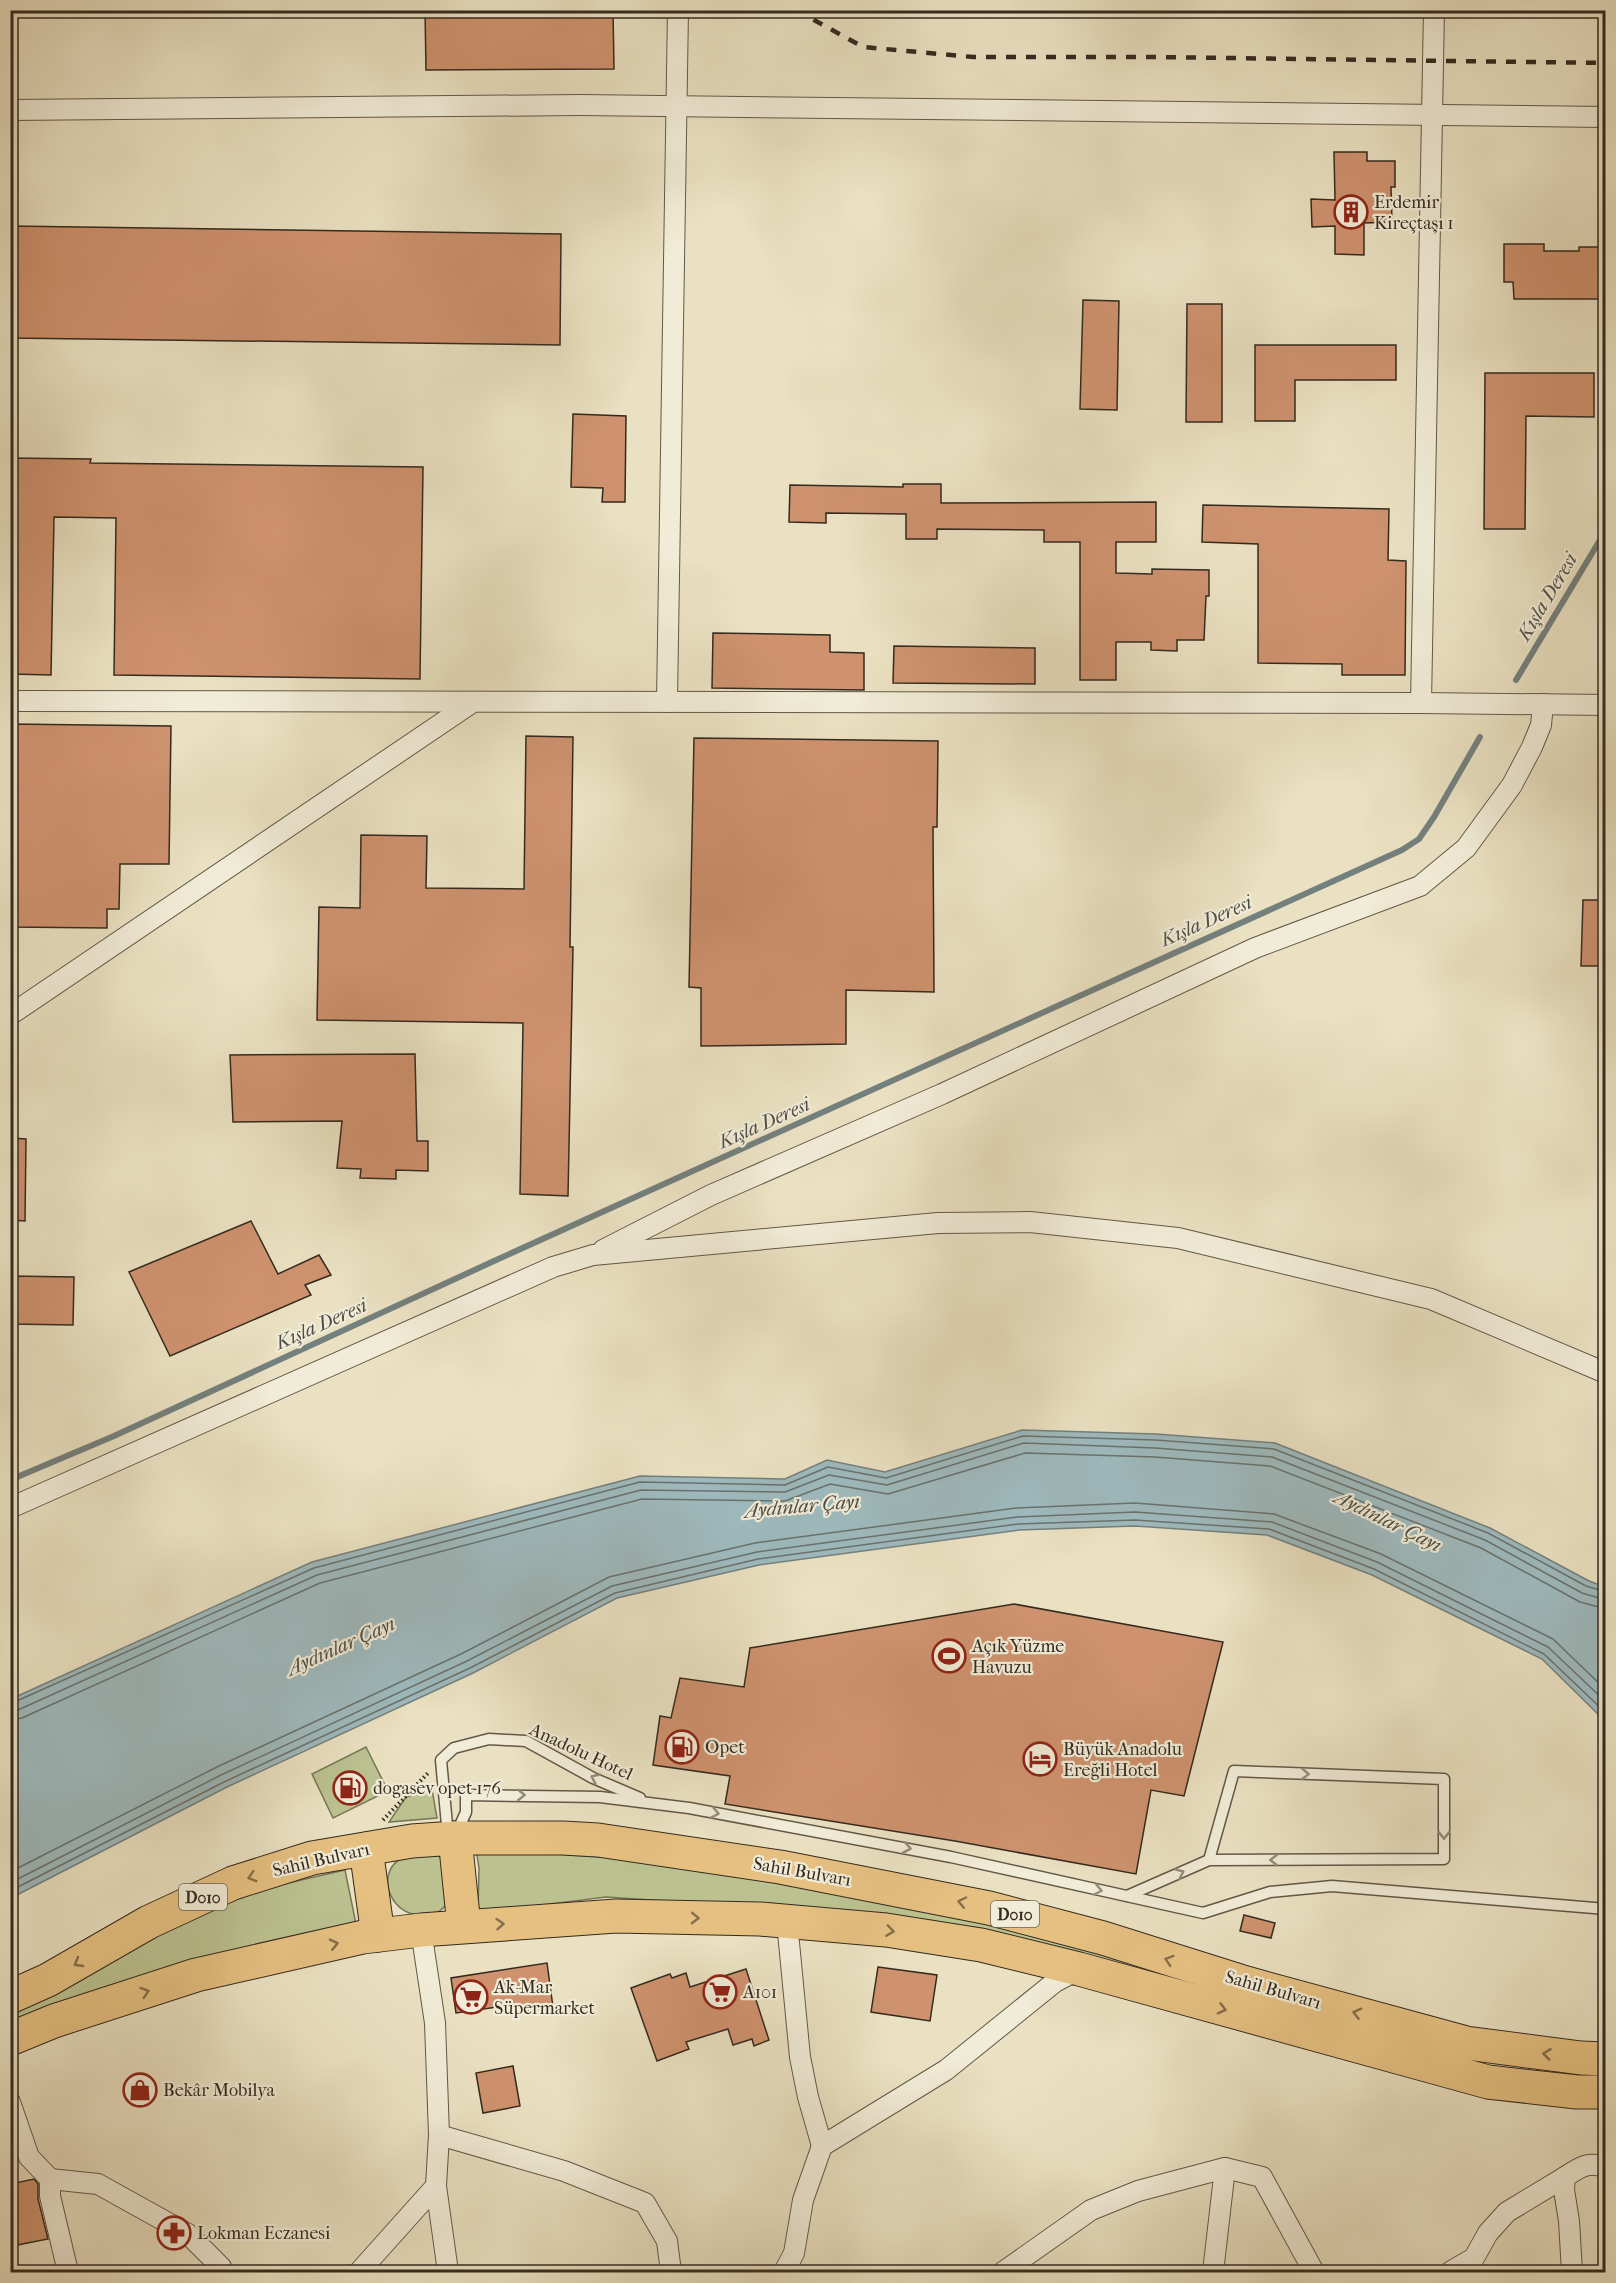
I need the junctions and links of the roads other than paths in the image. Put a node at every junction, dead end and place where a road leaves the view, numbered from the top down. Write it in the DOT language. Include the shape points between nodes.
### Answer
graph roads {
  1 [pos="678,10"];
  2 [pos="1434,10"];
  3 [pos="677,106"];
  4 [pos="10,110"];
  5 [pos="1432,116"];
  6 [pos="1605,117"];
  7 [pos="10,701"];
  8 [pos="472,702"];
  9 [pos="667,702"];
  10 [pos="1421,703"];
  11 [pos="1544,704"];
  12 [pos="1605,705"];
  13 [pos="10,1015"];
  14 [pos="593,1255"];
  15 [pos="1605,1373"];
  16 [pos="10,1508"];
  17 [pos="649,1802"];
  18 [pos="455,1838"];
  19 [pos="366,1849"];
  20 [pos="1209,1860"];
  21 [pos="1127,1896"];
  22 [pos="1605,1909"];
  23 [pos="787,1922"];
  24 [pos="464,1926"];
  25 [pos="421,1930"];
  26 [pos="378,1935"];
  27 [pos="1078,1969"];
  28 [pos="10,1997"];
  29 [pos="10,2039"];
  30 [pos="1605,2059"];
  31 [pos="1605,2092"];
  32 [pos="10,2102"];
  33 [pos="440,2135"];
  34 [pos="822,2146"];
  35 [pos="18,2151"];
  36 [pos="1226,2168"];
  37 [pos="1605,2168"];
  38 [pos="1565,2177"];
  39 [pos="50,2179"];
  40 [pos="436,2186"];
  41 [pos="450,2271"];
  42 [pos="68,2272"];
  43 [pos="221,2272"];
  44 [pos="359,2272"];
  45 [pos="671,2272"];
  46 [pos="784,2272"];
  47 [pos="1003,2272"];
  48 [pos="1213,2272"];
  49 [pos="1314,2272"];
  50 [pos="1450,2272"];
  51 [pos="1572,2272"];
  1 -- 3 [label="street"];
  2 -- 5 [label="street"];
  3 -- 4 [label="street"];
  3 -- 5 [label="street"];
  3 -- 9 [label="street"];
  5 -- 6 [label="street"];
  5 -- 10 [label="street"];
  7 -- 8 [label="street"];
  8 -- 9 [label="street"];
  8 -- 13 [label="street"];
  9 -- 10 [label="street"];
  10 -- 11 [label="street"];
  11 -- 12 [label="street"];
  11 -- 14 [label="street" via="1541,725 1512,785 1466,848 1420,886 1255,948 942,1094 711,1195"];
  14 -- 15 [label="street" via="938,1223 1030,1222 1167,1237 1431,1299"];
  14 -- 16 [label="street" via="553,1267"];
  18 -- 17 [label="lane, one-way" via="466,1812 466,1796 559,1795"];
  17 -- 18 [label="lane, Anadolu Hotel, one-way" via="593,1778 526,1740 489,1739 454,1748 441,1760 447,1825"];
  17 -- 21 [label="lane, one-way" via="940,1855"];
  18 -- 19 [label="highway, Sahil Bulvarı / D010"];
  18 -- 24 [label="highway"];
  30 -- 18 [label="highway, Sahil Bulvarı / D010, one-way" via="1466,2043 1029,1918 888,1887 598,1840"];
  19 -- 26 [label="highway"];
  19 -- 28 [label="highway, Sahil Bulvarı / D010, one-way" via="312,1858 233,1883 149,1922 48,1980"];
  20 -- 20 [label="lane, one-way" via="1234,1771 1444,1779 1444,1859"];
  21 -- 20 [label="lane, one-way"];
  21 -- 22 [label="lane" via="1203,1913 1270,1892 1332,1886"];
  24 -- 23 [label="highway, Sahil Bulvarı / D010, one-way" via="616,1916"];
  23 -- 27 [label="highway, Sahil Bulvarı / D010, one-way" via="886,1930 981,1946"];
  23 -- 34 [label="street" via="800,2058"];
  24 -- 25 [label="highway, Sahil Bulvarı / D010"];
  25 -- 26 [label="highway, Sahil Bulvarı / D010"];
  25 -- 33 [label="street" via="435,2023"];
  29 -- 26 [label="highway, Sahil Bulvarı / D010, one-way" via="196,1976"];
  27 -- 31 [label="highway, Sahil Bulvarı / D010, one-way" via="1488,2082"];
  27 -- 34 [label="street" via="1055,1982 946,2070"];
  32 -- 35 [label="street"];
  33 -- 40 [label="street"];
  33 -- 45 [label="street" via="564,2171 645,2203 667,2241"];
  34 -- 46 [label="street" via="803,2200 794,2253"];
  35 -- 39 [label="street"];
  36 -- 47 [label="street" via="1138,2190 1091,2210"];
  36 -- 48 [label="street"];
  36 -- 49 [label="street" via="1262,2177"];
  37 -- 38 [label="street" via="1584,2165"];
  38 -- 50 [label="street" via="1507,2211 1474,2259"];
  38 -- 51 [label="street"];
  39 -- 42 [label="street" via="50,2196"];
  39 -- 43 [label="street" via="98,2184 188,2234 221,2267"];
  40 -- 41 [label="street"];
  40 -- 44 [label="street"];
}
